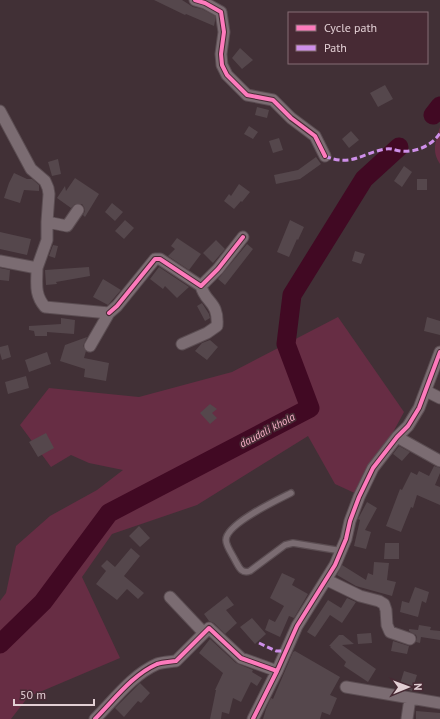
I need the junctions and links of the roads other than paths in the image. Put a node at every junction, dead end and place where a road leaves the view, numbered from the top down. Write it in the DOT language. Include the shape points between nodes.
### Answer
graph roads {
  1 [pos="196,0"];
  2 [pos="0,111"];
  3 [pos="325,156"];
  4 [pos="78,210"];
  5 [pos="47,222"];
  6 [pos="243,237"];
  7 [pos="0,261"];
  8 [pos="37,268"];
  9 [pos="202,286"];
  10 [pos="109,313"];
  11 [pos="182,344"];
  12 [pos="90,346"];
  13 [pos="440,352"];
  14 [pos="426,391"];
  15 [pos="440,398"];
  16 [pos="397,437"];
  17 [pos="440,461"];
  18 [pos="291,493"];
  19 [pos="342,551"];
  20 [pos="327,580"];
  21 [pos="170,597"];
  22 [pos="204,633"];
  23 [pos="410,640"];
  24 [pos="277,672"];
  25 [pos="346,687"];
  26 [pos="410,698"];
  27 [pos="440,703"];
  28 [pos="95,719"];
  29 [pos="253,719"];
  30 [pos="407,719"];
  1 -- 3 [label="street" via="221,12 224,32 220,54 227,75 247,95 273,100 315,136"];
  2 -- 5 [label="street" via="31,169 45,181 48,188"];
  4 -- 5 [label="street" via="67,226"];
  5 -- 8 [label="street" via="47,240"];
  6 -- 9 [label="street"];
  7 -- 8 [label="street"];
  8 -- 10 [label="street" via="37,290 39,299 45,306"];
  9 -- 10 [label="street" via="160,259 155,259 118,306"];
  9 -- 11 [label="street" via="202,290 215,308 217,326"];
  10 -- 12 [label="street"];
  13 -- 14 [label="street"];
  14 -- 15 [label="street"];
  14 -- 16 [label="street" via="408,426"];
  16 -- 17 [label="street"];
  16 -- 19 [label="street" via="373,468 359,497"];
  18 -- 19 [label="lane" via="238,523 229,533 226,540 228,547 241,570 250,571 285,545 293,543"];
  19 -- 20 [label="street"];
  20 -- 23 [label="street" via="384,604 390,632"];
  20 -- 24 [label="street" via="297,626"];
  21 -- 22 [label="street"];
  22 -- 24 [label="street" via="209,628 241,658"];
  22 -- 28 [label="street" via="176,661 157,664 134,679"];
  24 -- 29 [label="street"];
  25 -- 26 [label="street"];
  26 -- 27 [label="street"];
  26 -- 30 [label="street"];
}
